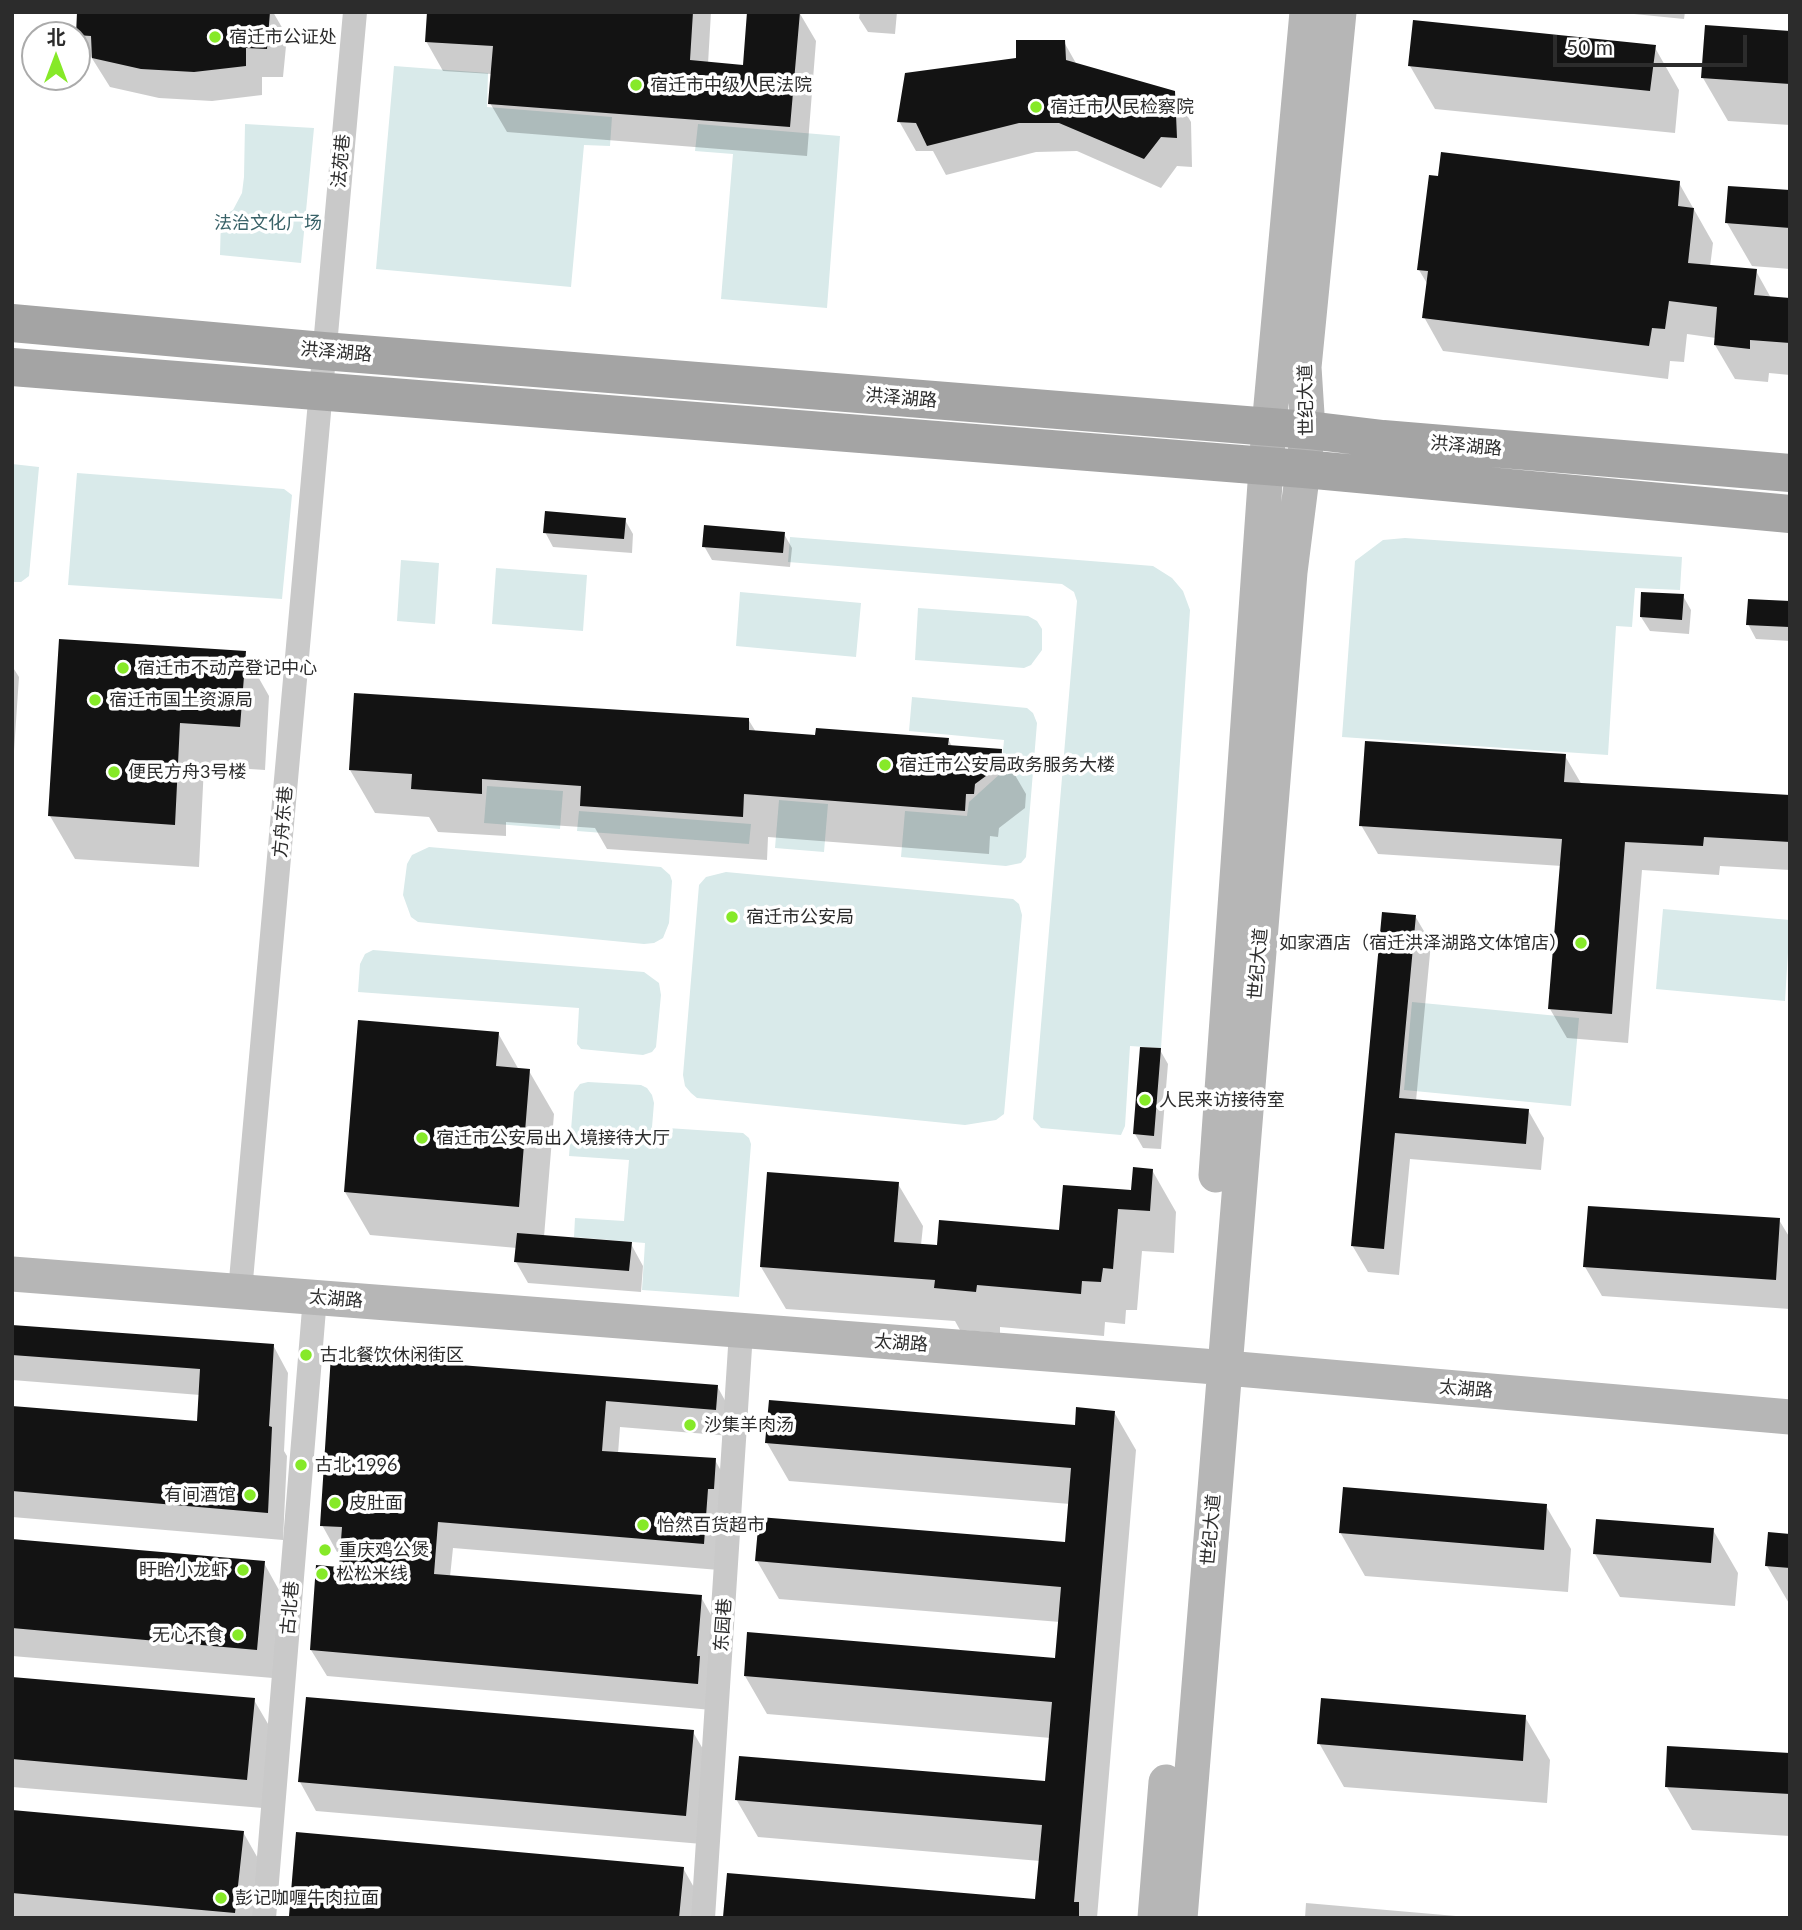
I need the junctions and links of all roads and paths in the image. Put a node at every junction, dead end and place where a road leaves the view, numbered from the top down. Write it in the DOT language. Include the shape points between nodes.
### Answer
graph roads {
  1 [pos="355,12"];
  2 [pos="1307,12"];
  3 [pos="1339,12"];
  4 [pos="12,323"];
  5 [pos="323,351"];
  6 [pos="12,367"];
  7 [pos="320,391"];
  8 [pos="1269,427"];
  9 [pos="1308,430"];
  10 [pos="1790,472"];
  11 [pos="1284,478"];
  12 [pos="1790,514"];
  13 [pos="12,1273"];
  14 [pos="240,1291"];
  15 [pos="315,1297"];
  16 [pos="741,1332"];
  17 [pos="1213,1367"];
  18 [pos="1790,1417"];
  19 [pos="264,1918"];
  20 [pos="703,1918"];
  21 [pos="1154,1918"];
  22 [pos="1180,1918"];
  1 -- 5 [label="street, 法苑巷"];
  2 -- 8 [label="street, 世纪大道"];
  3 -- 9 [label="street, 世纪大道" via="1304,367"];
  4 -- 5 [label="main road, 洪泽湖路"];
  5 -- 7 [label="street, 方舟东巷"];
  5 -- 8 [label="main road, 洪泽湖路"];
  6 -- 7 [label="main road"];
  7 -- 11 [label="main road" via="802,429"];
  7 -- 14 [label="street, 方舟东巷"];
  8 -- 9 [label="main road, 洪泽湖路"];
  8 -- 11 [label="street, 世纪大道"];
  9 -- 10 [label="main road, 洪泽湖路"];
  9 -- 11 [label="street, 世纪大道"];
  11 -- 12 [label="main road"];
  11 -- 17 [label="street, 世纪大道"];
  13 -- 14 [label="street, 太湖路"];
  14 -- 15 [label="street, 太湖路"];
  15 -- 16 [label="street, 太湖路"];
  15 -- 19 [label="street, 古北巷"];
  16 -- 17 [label="street, 太湖路"];
  16 -- 20 [label="street, 东园巷"];
  17 -- 18 [label="street, 太湖路"];
  17 -- 21 [label="street, 世纪大道"];
  17 -- 22 [label="street, 世纪大道"];
}
